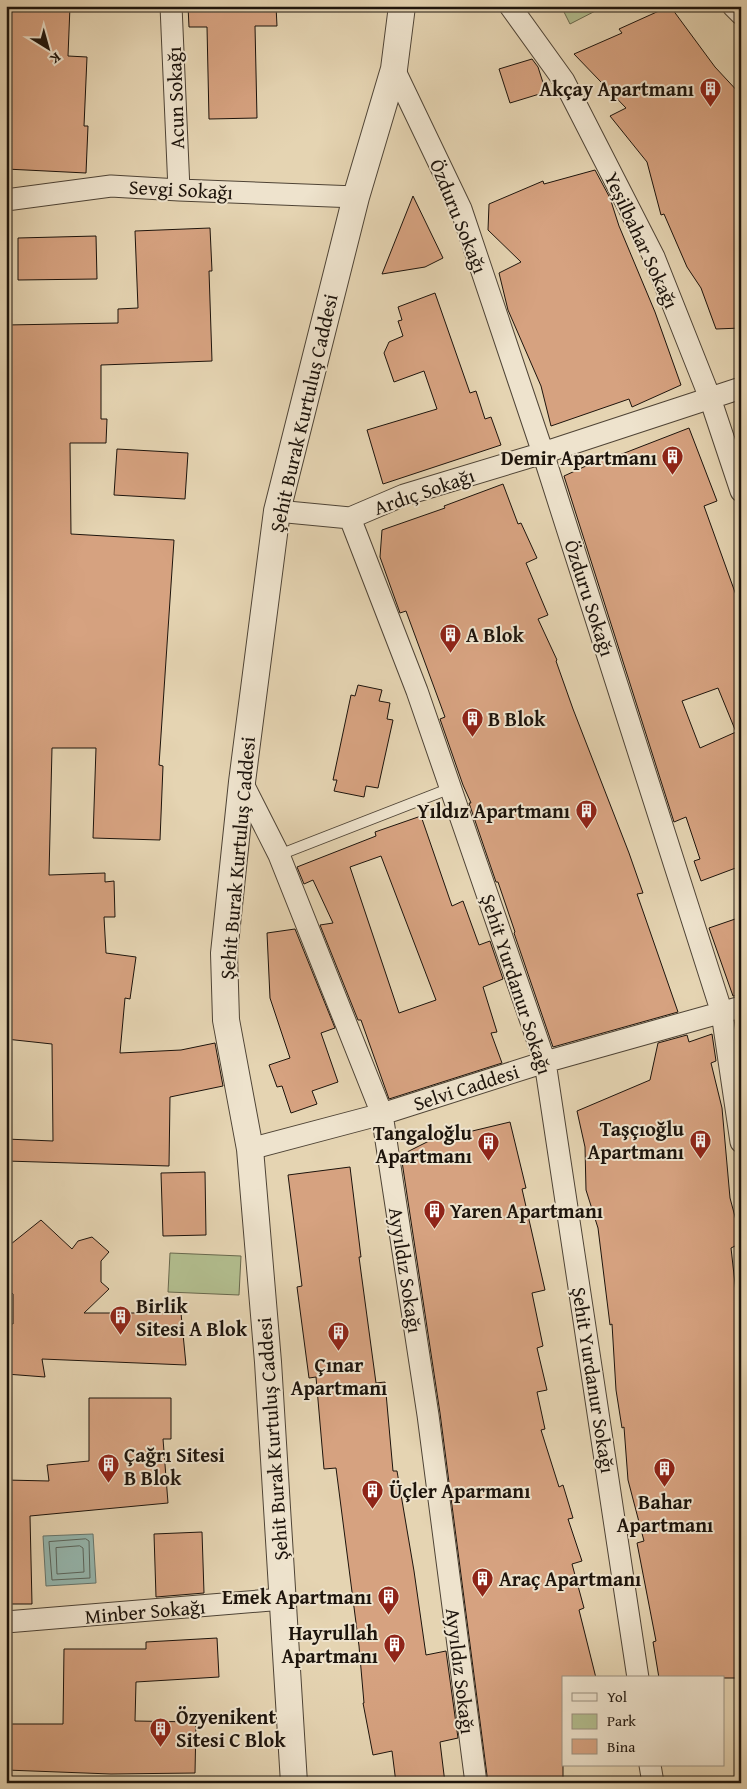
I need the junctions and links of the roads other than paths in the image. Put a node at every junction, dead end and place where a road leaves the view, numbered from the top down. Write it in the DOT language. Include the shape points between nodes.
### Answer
graph roads {
  1 [pos="171,6"];
  2 [pos="402,6"];
  3 [pos="510,6"];
  4 [pos="733,6"];
  5 [pos="741,14"];
  6 [pos="394,69"];
  7 [pos="179,190"];
  8 [pos="356,197"];
  9 [pos="6,200"];
  10 [pos="741,388"];
  11 [pos="710,398"];
  12 [pos="543,452"];
  13 [pos="741,491"];
  14 [pos="277,512"];
  15 [pos="350,518"];
  16 [pos="242,782"];
  17 [pos="451,788"];
  18 [pos="278,855"];
  19 [pos="731,1010"];
  20 [pos="545,1062"];
  21 [pos="382,1114"];
  22 [pos="741,1142"];
  23 [pos="250,1149"];
  24 [pos="283,1600"];
  25 [pos="6,1622"];
  26 [pos="638,1676"];
  27 [pos="650,1766"];
  28 [pos="294,1783"];
  29 [pos="476,1783"];
  30 [pos="653,1783"];
  1 -- 7 [label="street, Acun Sokağı"];
  2 -- 6 [label="street, Şehit Burak Kurtuluş Caddesi"];
  3 -- 11 [label="street, Yeşilbahar Sokağı" via="573,98 654,257"];
  4 -- 5 [label="street"];
  6 -- 8 [label="street, Şehit Burak Kurtuluş Caddesi"];
  6 -- 12 [label="street, Özduru Sokağı" via="461,209"];
  7 -- 8 [label="street, Sevgi Sokağı"];
  7 -- 9 [label="street, Sevgi Sokağı" via="111,186"];
  8 -- 14 [label="street, Şehit Burak Kurtuluş Caddesi"];
  10 -- 11 [label="street, Ardıç Sokağı"];
  11 -- 12 [label="street, Ardıç Sokağı"];
  11 -- 13 [label="street, Yeşilbahar Sokağı"];
  12 -- 15 [label="street, Ardıç Sokağı" via="404,495"];
  12 -- 19 [label="street, Özduru Sokağı"];
  14 -- 15 [label="street, Ardıç Sokağı"];
  14 -- 16 [label="street, Şehit Burak Kurtuluş Caddesi"];
  15 -- 17 [label="street, Şehit Yurdanur Sokağı"];
  16 -- 18 [label="street, Ayyıldız Sokağı"];
  16 -- 23 [label="street, Şehit Burak Kurtuluş Caddesi" via="224,953 226,1020"];
  17 -- 18 [label="lane"];
  17 -- 20 [label="street, Şehit Yurdanur Sokağı"];
  18 -- 21 [label="street, Ayyıldız Sokağı"];
  19 -- 20 [label="street, Selvi Caddesi"];
  19 -- 22 [label="street, Özduru Sokağı"];
  20 -- 21 [label="street, Selvi Caddesi"];
  20 -- 26 [label="street, Şehit Yurdanur Sokağı"];
  21 -- 23 [label="street, Selvi Caddesi"];
  21 -- 29 [label="street, Ayyıldız Sokağı" via="428,1415"];
  23 -- 24 [label="street, Şehit Burak Kurtuluş Caddesi"];
  24 -- 25 [label="street, Minber Sokağı"];
  24 -- 28 [label="street, Şehit Burak Kurtuluş Caddesi"];
  27 -- 30 [label="street"];
}
